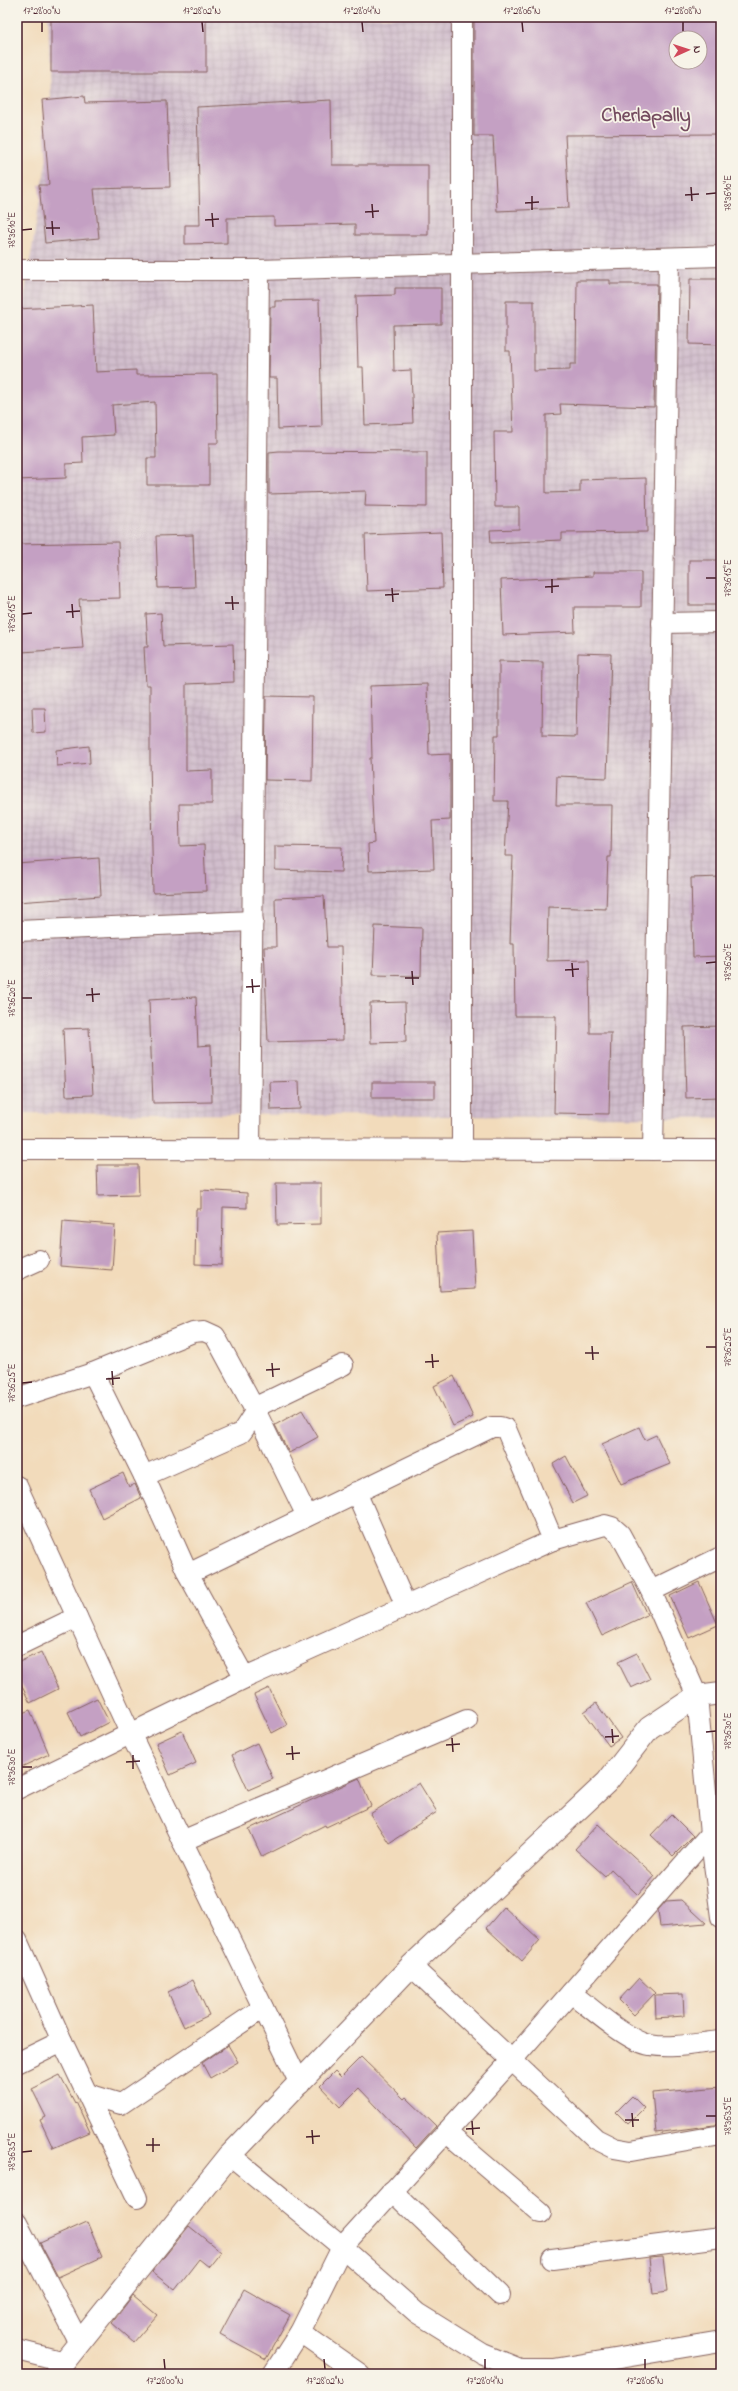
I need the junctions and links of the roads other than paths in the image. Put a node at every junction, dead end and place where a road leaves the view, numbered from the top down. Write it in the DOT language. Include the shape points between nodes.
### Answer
graph roads {
  1 [pos="462,17"];
  2 [pos="721,256"];
  3 [pos="669,258"];
  4 [pos="462,264"];
  5 [pos="17,270"];
  6 [pos="258,270"];
  7 [pos="721,622"];
  8 [pos="662,623"];
  9 [pos="252,921"];
  10 [pos="17,931"];
  11 [pos="17,1149"];
  12 [pos="250,1149"];
  13 [pos="462,1150"];
  14 [pos="653,1150"];
  15 [pos="721,1150"];
  16 [pos="39,1260"];
  17 [pos="17,1270"];
  18 [pos="343,1365"];
  19 [pos="93,1373"];
  20 [pos="17,1398"];
  21 [pos="255,1410"];
  22 [pos="144,1476"];
  23 [pos="17,1486"];
  24 [pos="356,1492"];
  25 [pos="306,1516"];
  26 [pos="553,1540"];
  27 [pos="721,1557"];
  28 [pos="188,1574"];
  29 [pos="651,1591"];
  30 [pos="406,1606"];
  31 [pos="77,1617"];
  32 [pos="17,1646"];
  33 [pos="245,1678"];
  34 [pos="721,1693"];
  35 [pos="697,1696"];
  36 [pos="467,1720"];
  37 [pos="131,1735"];
  38 [pos="17,1789"];
  39 [pos="716,1834"];
  40 [pos="182,1841"];
  41 [pos="721,1917"];
  42 [pos="17,1940"];
  43 [pos="411,1966"];
  44 [pos="571,1993"];
  45 [pos="263,2008"];
  46 [pos="62,2041"];
  47 [pos="721,2041"];
  48 [pos="512,2060"];
  49 [pos="17,2063"];
  50 [pos="300,2084"];
  51 [pos="88,2094"];
  52 [pos="446,2132"];
  53 [pos="721,2135"];
  54 [pos="230,2155"];
  55 [pos="392,2191"];
  56 [pos="137,2198"];
  57 [pos="541,2213"];
  58 [pos="17,2223"];
  59 [pos="721,2237"];
  60 [pos="342,2247"];
  61 [pos="552,2259"];
  62 [pos="500,2295"];
  63 [pos="300,2332"];
  64 [pos="79,2342"];
  65 [pos="721,2342"];
  66 [pos="17,2350"];
  67 [pos="60,2368"];
  68 [pos="273,2374"];
  69 [pos="360,2374"];
  1 -- 4 [label="street"];
  2 -- 3 [label="street"];
  3 -- 4 [label="street"];
  3 -- 8 [label="street"];
  4 -- 6 [label="street"];
  4 -- 13 [label="street"];
  5 -- 6 [label="street"];
  6 -- 9 [label="street"];
  7 -- 8 [label="street"];
  8 -- 14 [label="street"];
  9 -- 10 [label="street"];
  9 -- 12 [label="street"];
  11 -- 12 [label="street"];
  12 -- 13 [label="street"];
  13 -- 14 [label="street"];
  14 -- 15 [label="street"];
  16 -- 17 [label="street"];
  18 -- 21 [label="street" via="262,1404"];
  19 -- 20 [label="street"];
  19 -- 21 [label="street" via="193,1332 204,1331 215,1336"];
  19 -- 22 [label="street"];
  21 -- 22 [label="street" via="241,1432"];
  21 -- 25 [label="street"];
  22 -- 28 [label="street"];
  23 -- 31 [label="street"];
  24 -- 25 [label="street"];
  24 -- 26 [label="street" via="492,1427 500,1427 506,1429"];
  24 -- 30 [label="street"];
  25 -- 28 [label="street"];
  26 -- 29 [label="street" via="605,1525 612,1527 620,1534"];
  26 -- 30 [label="street"];
  27 -- 29 [label="street"];
  28 -- 33 [label="street"];
  29 -- 35 [label="street"];
  30 -- 33 [label="street"];
  31 -- 32 [label="street"];
  31 -- 37 [label="street"];
  33 -- 37 [label="street"];
  34 -- 35 [label="street"];
  35 -- 39 [label="street"];
  35 -- 43 [label="street" via="649,1728 607,1782"];
  36 -- 40 [label="street"];
  37 -- 38 [label="street"];
  37 -- 40 [label="street"];
  39 -- 41 [label="street"];
  39 -- 44 [label="street"];
  40 -- 45 [label="street"];
  42 -- 46 [label="street"];
  43 -- 48 [label="street"];
  43 -- 50 [label="street"];
  44 -- 47 [label="street" via="634,2040 649,2045 664,2047"];
  44 -- 48 [label="street"];
  45 -- 50 [label="street"];
  45 -- 51 [label="street" via="121,2104"];
  46 -- 49 [label="street"];
  46 -- 51 [label="street"];
  48 -- 52 [label="street"];
  48 -- 53 [label="street" via="596,2139 614,2148 631,2152"];
  50 -- 54 [label="street"];
  51 -- 56 [label="street"];
  52 -- 55 [label="street"];
  52 -- 57 [label="street"];
  54 -- 60 [label="street"];
  54 -- 64 [label="street"];
  55 -- 60 [label="street"];
  55 -- 62 [label="street"];
  58 -- 64 [label="street"];
  59 -- 61 [label="street"];
  60 -- 63 [label="street"];
  60 -- 65 [label="street" via="417,2313 483,2354 520,2369 554,2369"];
  63 -- 68 [label="street"];
  63 -- 69 [label="street"];
  64 -- 67 [label="street"];
  66 -- 67 [label="street"];
}
